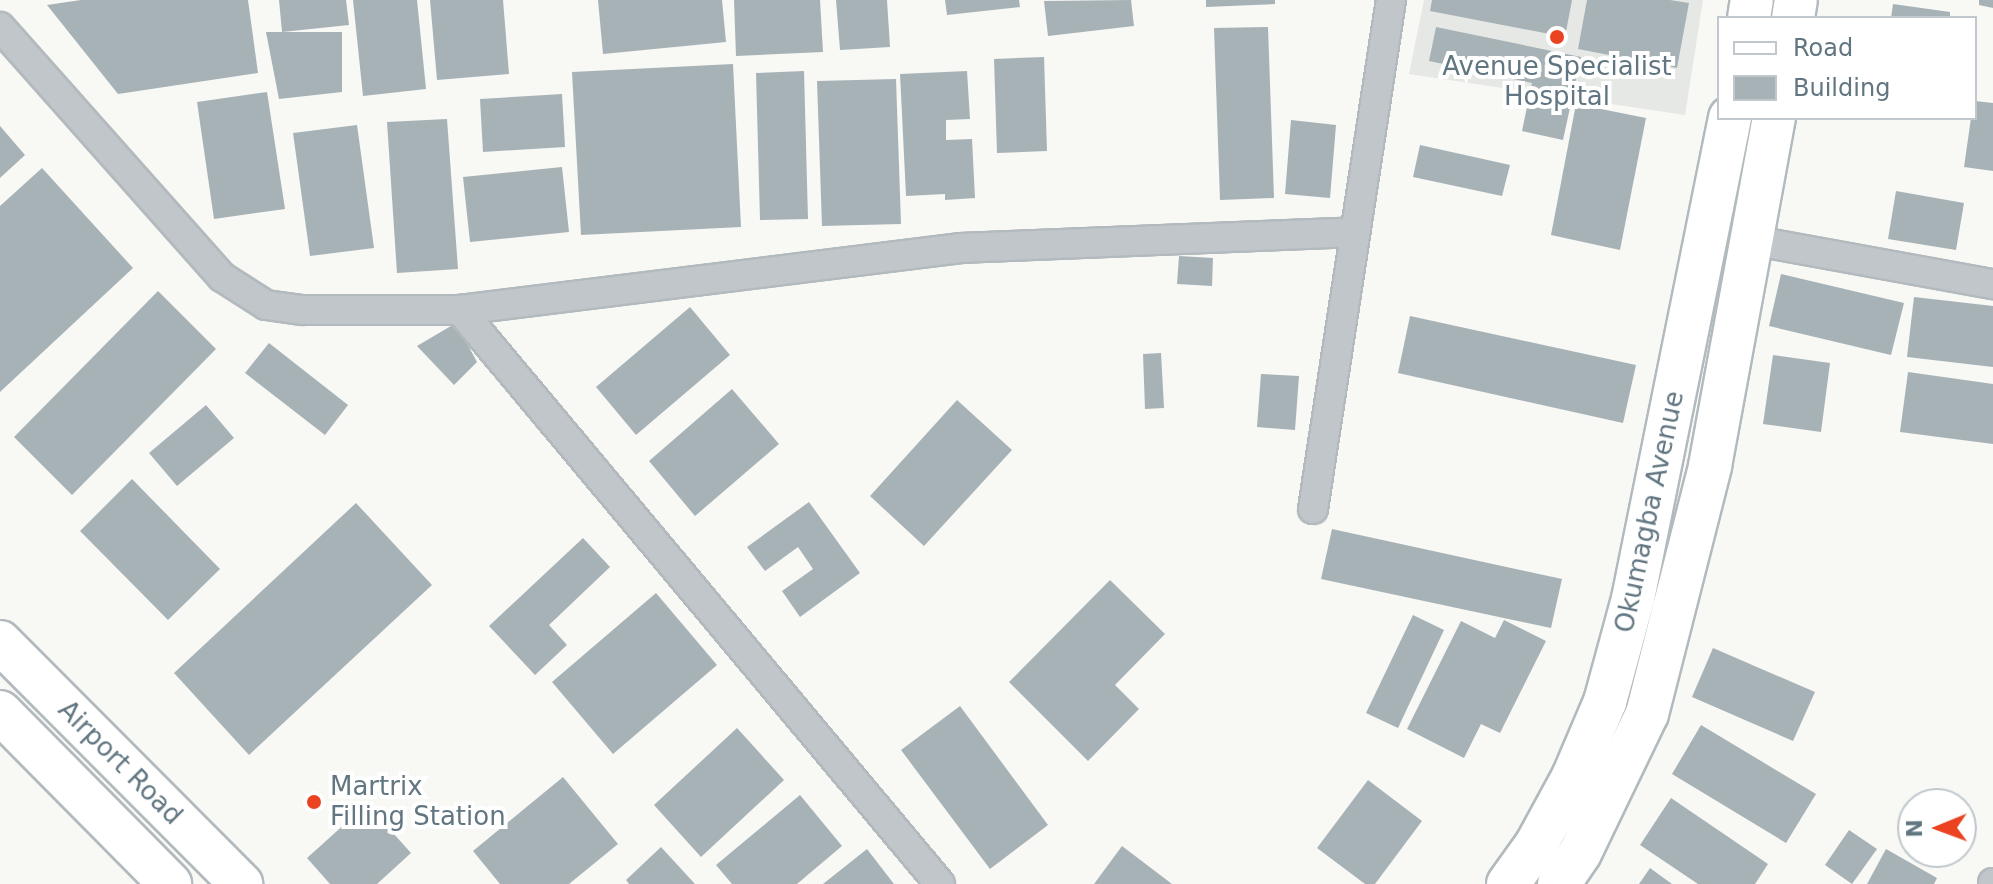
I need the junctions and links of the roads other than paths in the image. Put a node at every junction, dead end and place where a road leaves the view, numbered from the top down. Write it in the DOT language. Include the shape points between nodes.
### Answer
graph roads {
  1 [pos="1391,0"];
  2 [pos="0,27"];
  3 [pos="1730,120"];
  4 [pos="1774,120"];
  5 [pos="1355,232"];
  6 [pos="1750,240"];
  7 [pos="1993,284"];
  8 [pos="460,310"];
  9 [pos="1313,509"];
  10 [pos="0,642"];
  11 [pos="0,712"];
  12 [pos="170,884"];
  13 [pos="241,884"];
  14 [pos="940,884"];
  15 [pos="1508,884"];
  16 [pos="1559,884"];
  1 -- 5 [label="street"];
  2 -- 8 [label="street" via="222,277 266,305 303,310"];
  3 -- 15 [label="main road, Okumagba Avenue" via="1633,599 1605,702 1573,777"];
  4 -- 6 [label="main road, Okumagba Avenue"];
  5 -- 8 [label="street" via="961,248"];
  5 -- 9 [label="street"];
  6 -- 7 [label="street"];
  6 -- 16 [label="main road, Okumagba Avenue" via="1710,466 1647,714 1580,853"];
  8 -- 14 [label="street"];
  10 -- 13 [label="main road, Airport Road"];
  11 -- 12 [label="main road, Airport Road"];
}
